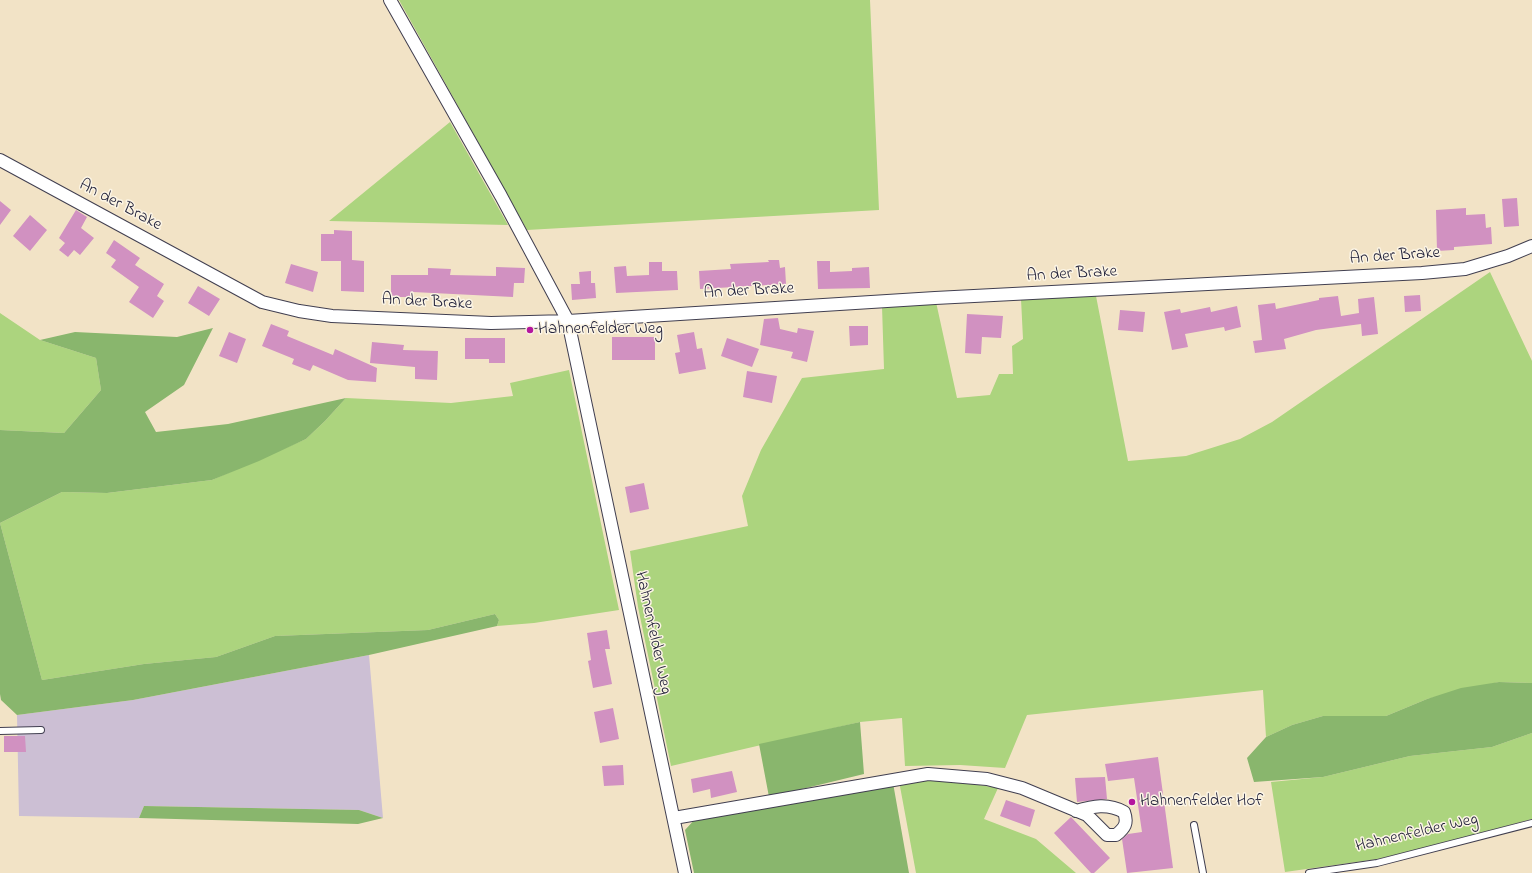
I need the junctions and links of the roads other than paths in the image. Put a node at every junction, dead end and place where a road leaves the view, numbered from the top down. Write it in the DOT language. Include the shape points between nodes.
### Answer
graph roads {
  1 [pos="390,0"];
  2 [pos="0,160"];
  3 [pos="1532,246"];
  4 [pos="568,321"];
  5 [pos="41,730"];
  6 [pos="0,731"];
  7 [pos="1076,811"];
  8 [pos="674,818"];
  9 [pos="1532,823"];
  10 [pos="1194,825"];
  11 [pos="685,873"];
  12 [pos="1203,873"];
  13 [pos="1309,873"];
  1 -- 4 [label="street, Hahnenfelder Weg" via="501,196"];
  2 -- 4 [label="street, An der Brake" via="262,302 332,316 491,323"];
  3 -- 4 [label="street, An der Brake" via="1465,269 1422,273 935,298"];
  4 -- 8 [label="street, Hahnenfelder Weg"];
  5 -- 6 [label="lane"];
  7 -- 8 [label="street" via="1022,788 987,779 928,774"];
  8 -- 11 [label="street, Hahnenfelder Weg"];
  9 -- 13 [label="lane, Hahnenfelder Weg" via="1377,863"];
  10 -- 12 [label="lane"];
}
